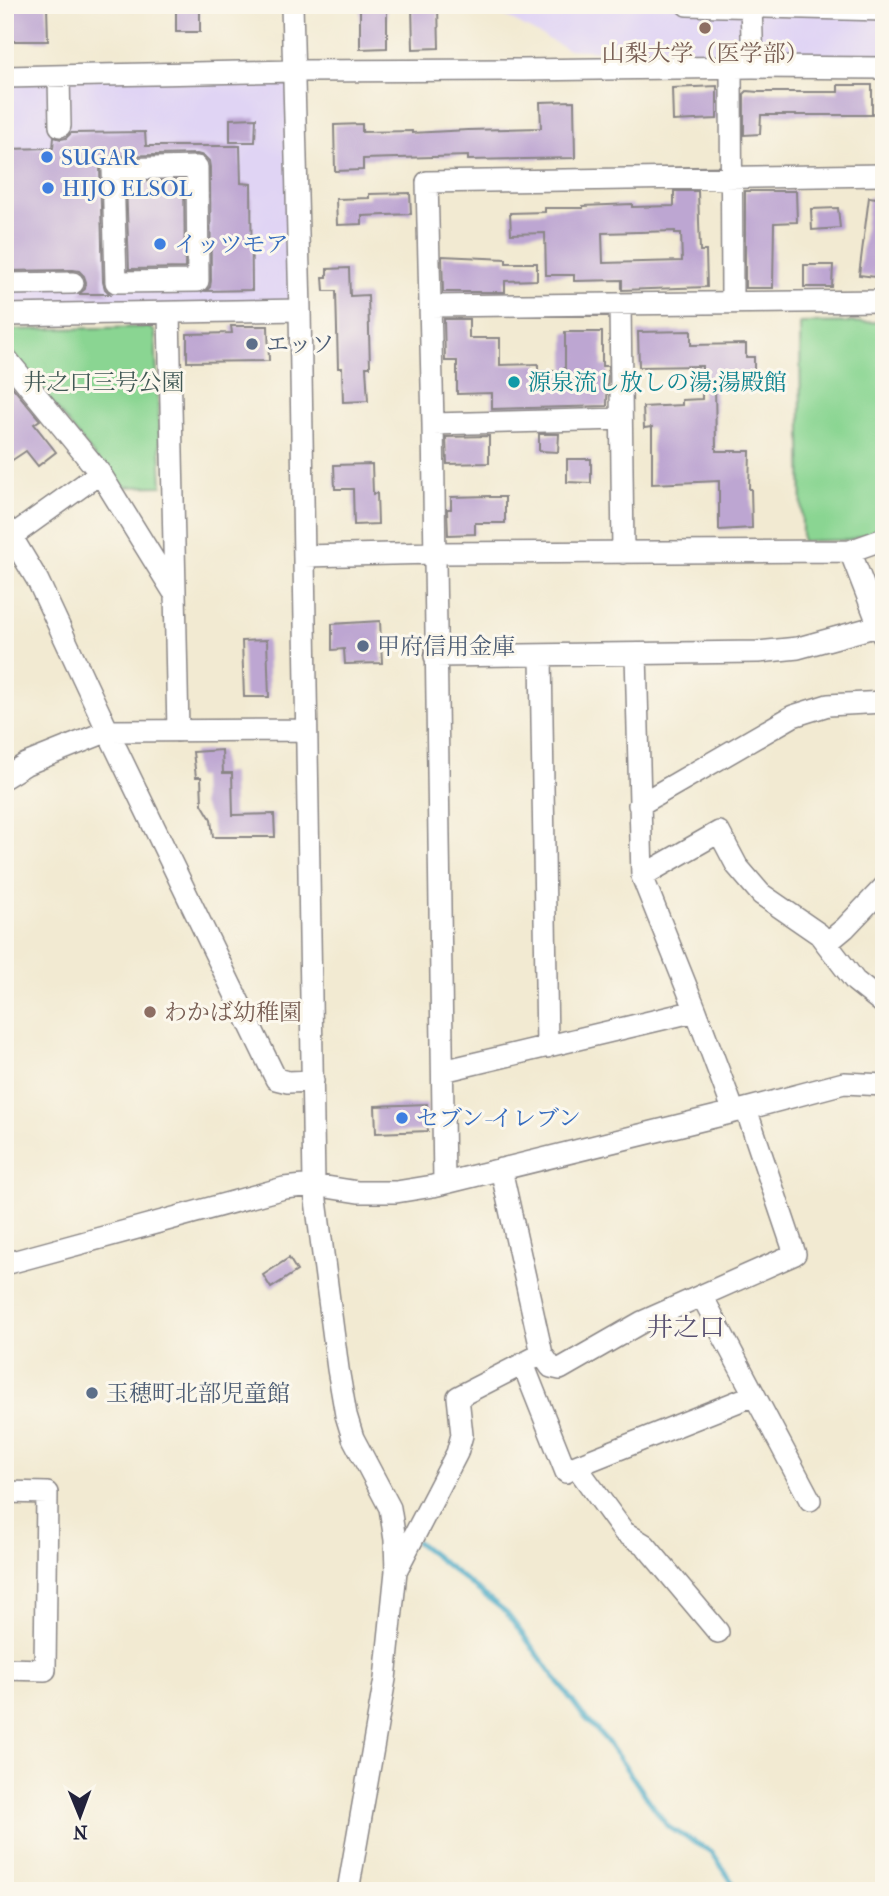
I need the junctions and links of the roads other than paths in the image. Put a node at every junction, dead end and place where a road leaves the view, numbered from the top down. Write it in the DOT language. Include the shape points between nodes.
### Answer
graph roads {
  1 [pos="292,5"];
  2 [pos="687,5"];
  3 [pos="751,6"];
  4 [pos="884,8"];
  5 [pos="753,67"];
  6 [pos="731,68"];
  7 [pos="884,68"];
  8 [pos="293,71"];
  9 [pos="59,76"];
  10 [pos="5,78"];
  11 [pos="60,126"];
  12 [pos="197,167"];
  13 [pos="884,175"];
  14 [pos="730,176"];
  15 [pos="72,283"];
  16 [pos="5,284"];
  17 [pos="884,301"];
  18 [pos="732,302"];
  19 [pos="620,304"];
  20 [pos="430,306"];
  21 [pos="300,310"];
  22 [pos="169,313"];
  23 [pos="5,316"];
  24 [pos="5,357"];
  25 [pos="621,419"];
  26 [pos="433,424"];
  27 [pos="100,474"];
  28 [pos="9,531"];
  29 [pos="884,539"];
  30 [pos="850,551"];
  31 [pos="435,553"];
  32 [pos="623,553"];
  33 [pos="304,556"];
  34 [pos="175,593"];
  35 [pos="881,632"];
  36 [pos="636,654"];
  37 [pos="541,655"];
  38 [pos="435,656"];
  39 [pos="884,702"];
  40 [pos="306,730"];
  41 [pos="178,731"];
  42 [pos="108,732"];
  43 [pos="5,777"];
  44 [pos="639,805"];
  45 [pos="642,876"];
  46 [pos="884,887"];
  47 [pos="827,943"];
  48 [pos="884,1004"];
  49 [pos="696,1011"];
  50 [pos="547,1047"];
  51 [pos="443,1071"];
  52 [pos="313,1081"];
  53 [pos="884,1085"];
  54 [pos="740,1111"];
  55 [pos="501,1169"];
  56 [pos="444,1183"];
  57 [pos="314,1185"];
  58 [pos="8,1260"];
  59 [pos="702,1296"];
  60 [pos="542,1354"];
  61 [pos="523,1364"];
  62 [pos="754,1395"];
  63 [pos="576,1466"];
  64 [pos="5,1492"];
  65 [pos="810,1500"];
  66 [pos="396,1571"];
  67 [pos="718,1632"];
  68 [pos="5,1670"];
  69 [pos="348,1891"];
  1 -- 8 [label="street"];
  2 -- 3 [label="street"];
  3 -- 4 [label="street"];
  3 -- 5 [label="street"];
  5 -- 6 [label="street"];
  5 -- 7 [label="street"];
  6 -- 8 [label="street"];
  6 -- 14 [label="street"];
  8 -- 9 [label="street"];
  8 -- 21 [label="street"];
  9 -- 10 [label="street"];
  9 -- 11 [label="street"];
  12 -- 12 [label="street" via="198,281 116,282 113,169"];
  13 -- 14 [label="street"];
  14 -- 18 [label="street"];
  14 -- 20 [label="street" via="427,182"];
  15 -- 16 [label="street"];
  17 -- 18 [label="street"];
  18 -- 19 [label="street"];
  19 -- 20 [label="street"];
  19 -- 25 [label="street"];
  20 -- 26 [label="street"];
  21 -- 22 [label="street"];
  21 -- 33 [label="street"];
  22 -- 23 [label="street"];
  22 -- 34 [label="street"];
  24 -- 27 [label="street"];
  25 -- 26 [label="street"];
  25 -- 32 [label="street"];
  26 -- 31 [label="street"];
  27 -- 28 [label="street"];
  27 -- 34 [label="street"];
  28 -- 42 [label="street" via="38,581"];
  29 -- 30 [label="street"];
  30 -- 32 [label="street"];
  30 -- 35 [label="street"];
  31 -- 32 [label="street"];
  31 -- 33 [label="street"];
  31 -- 38 [label="street"];
  33 -- 40 [label="street"];
  34 -- 41 [label="street"];
  35 -- 36 [label="street" via="758,652"];
  36 -- 37 [label="street"];
  36 -- 44 [label="street"];
  37 -- 38 [label="street"];
  37 -- 50 [label="street"];
  38 -- 51 [label="street"];
  39 -- 44 [label="street" via="828,705 793,716"];
  40 -- 41 [label="street"];
  40 -- 52 [label="street"];
  41 -- 42 [label="street"];
  42 -- 43 [label="street" via="26,764"];
  42 -- 52 [label="street" via="276,1079"];
  44 -- 45 [label="street"];
  45 -- 47 [label="street" via="719,832 737,866 761,894"];
  45 -- 49 [label="street"];
  46 -- 47 [label="street"];
  47 -- 48 [label="street" via="855,981"];
  49 -- 50 [label="street"];
  49 -- 54 [label="street"];
  50 -- 51 [label="street"];
  51 -- 56 [label="street"];
  52 -- 57 [label="street"];
  53 -- 54 [label="street" via="844,1083"];
  54 -- 55 [label="street"];
  54 -- 59 [label="street" via="795,1254"];
  55 -- 56 [label="street"];
  55 -- 60 [label="street"];
  56 -- 57 [label="street" via="396,1192"];
  57 -- 58 [label="street" via="284,1188"];
  57 -- 66 [label="street" via="346,1415 390,1508"];
  59 -- 60 [label="street" via="642,1322 560,1369 551,1367"];
  59 -- 62 [label="street"];
  60 -- 61 [label="street"];
  61 -- 63 [label="street" via="566,1472"];
  61 -- 66 [label="street" via="457,1397 462,1435 457,1453"];
  62 -- 63 [label="street"];
  62 -- 65 [label="street"];
  63 -- 67 [label="street" via="624,1532 645,1545"];
  64 -- 68 [label="street" via="47,1493 45,1670"];
  66 -- 69 [label="street" via="385,1679"];
}
